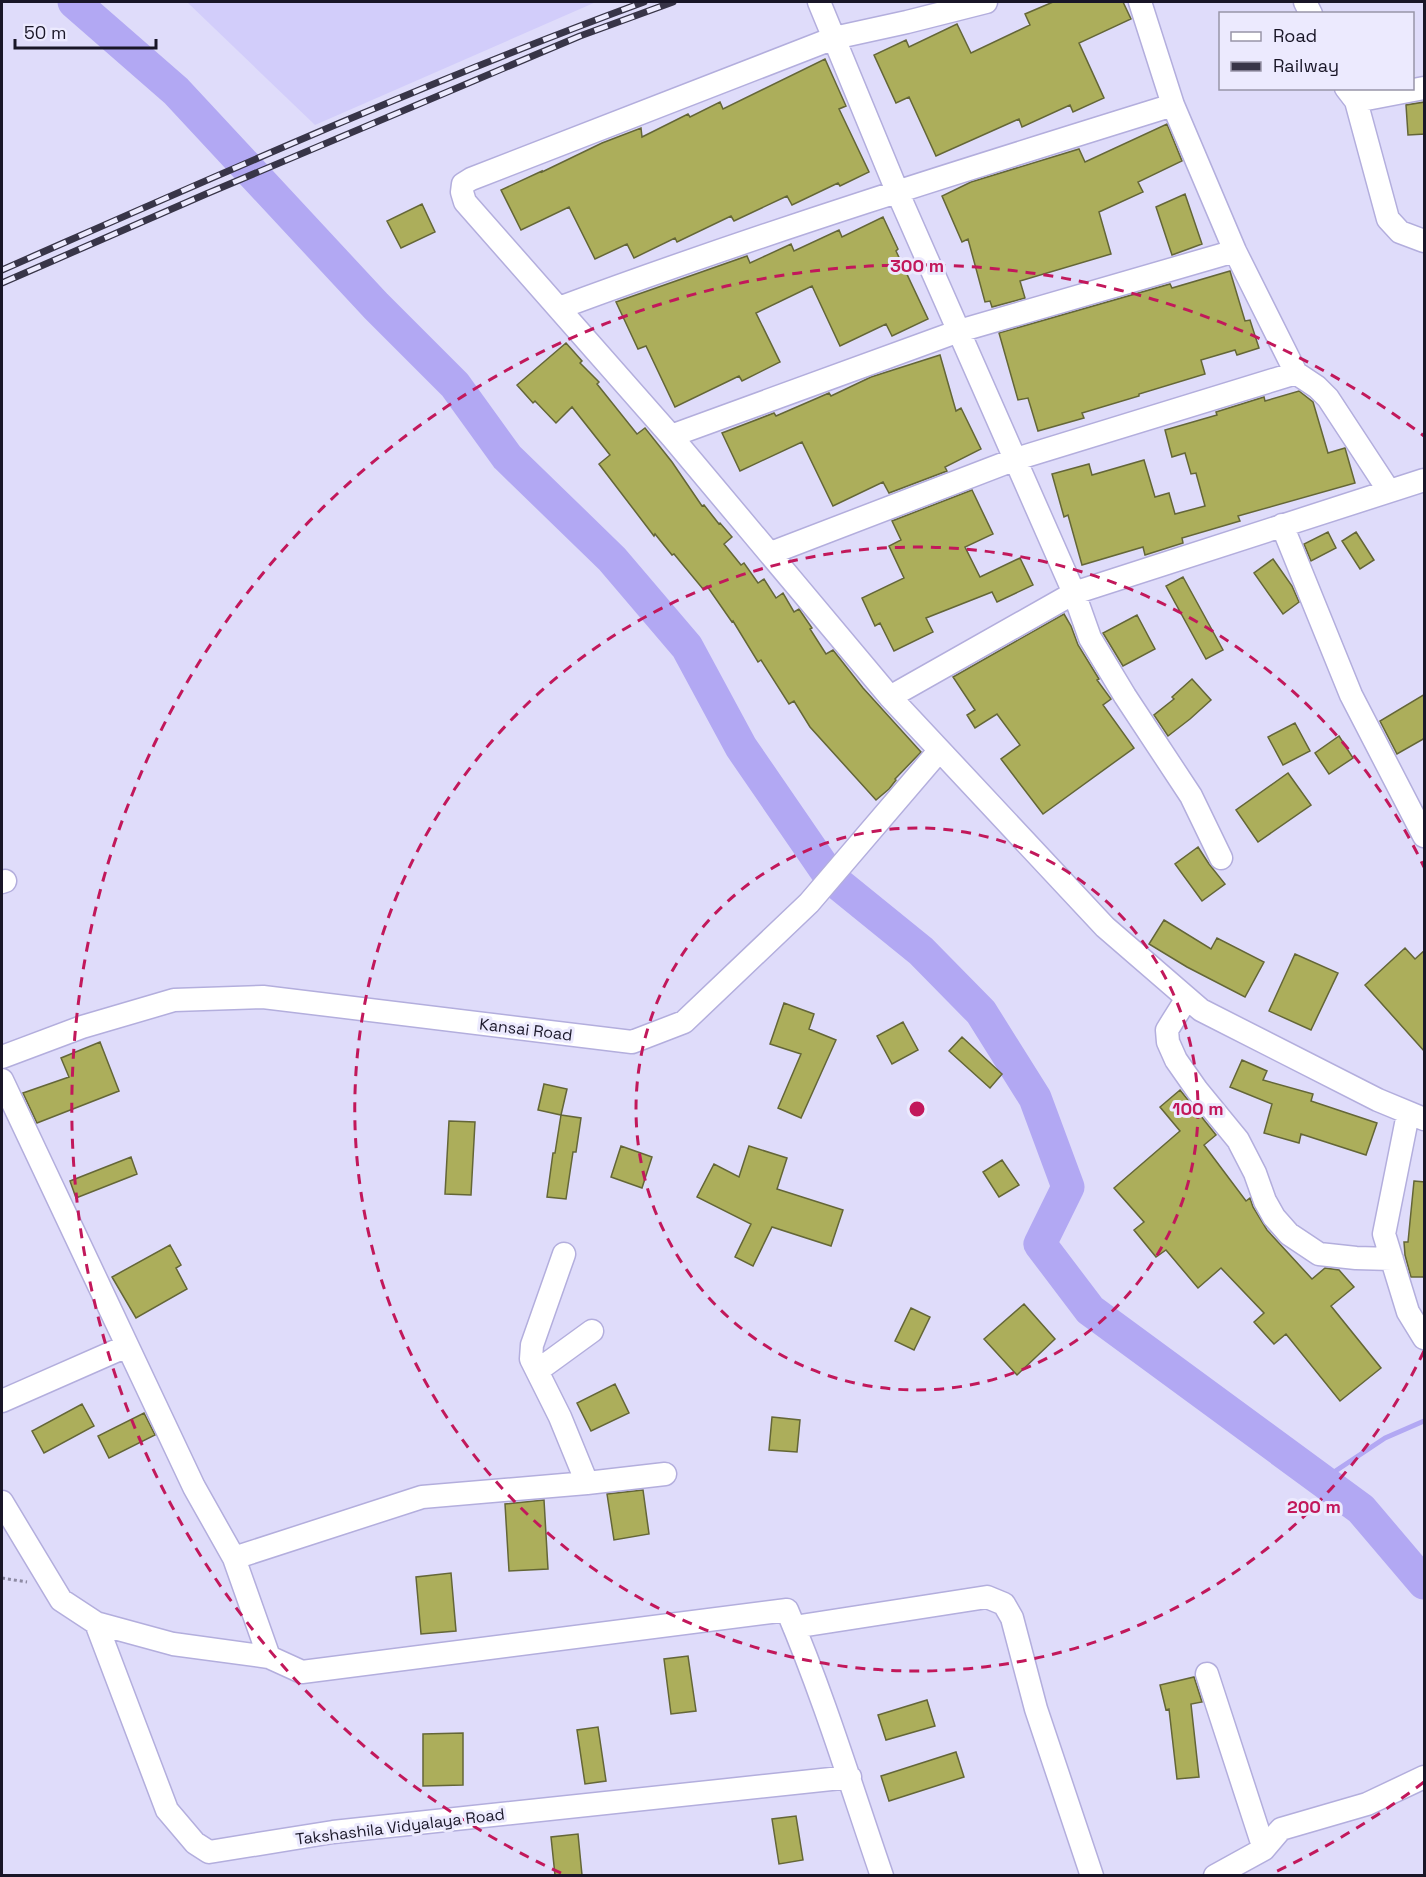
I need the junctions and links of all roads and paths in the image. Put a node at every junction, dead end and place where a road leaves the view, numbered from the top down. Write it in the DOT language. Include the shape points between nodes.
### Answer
graph roads {
  1 [pos="819,2"];
  2 [pos="986,2"];
  3 [pos="1140,2"];
  4 [pos="834,38"];
  5 [pos="1400,90"];
  6 [pos="1351,94"];
  7 [pos="1173,105"];
  8 [pos="897,191"];
  9 [pos="1425,241"];
  10 [pos="1234,251"];
  11 [pos="559,308"];
  12 [pos="959,331"];
  13 [pos="1296,373"];
  14 [pos="671,436"];
  15 [pos="1016,459"];
  16 [pos="1425,480"];
  17 [pos="1389,491"];
  18 [pos="1282,525"];
  19 [pos="771,553"];
  20 [pos="1074,593"];
  21 [pos="890,697"];
  22 [pos="939,751"];
  23 [pos="1425,836"];
  24 [pos="1221,858"];
  25 [pos="1187,998"];
  26 [pos="2,1057"];
  27 [pos="2,1080"];
  28 [pos="1416,1116"];
  29 [pos="564,1254"];
  30 [pos="1392,1259"];
  31 [pos="592,1331"];
  32 [pos="1425,1338"];
  33 [pos="128,1346"];
  34 [pos="537,1371"];
  35 [pos="2,1401"];
  36 [pos="665,1474"];
  37 [pos="587,1483"];
  38 [pos="2,1502"];
  39 [pos="234,1558"];
  40 [pos="96,1623"];
  41 [pos="794,1627"];
  42 [pos="269,1657"];
  43 [pos="1207,1674"];
  44 [pos="849,1777"];
  45 [pos="1422,1786"];
  46 [pos="1264,1849"];
  47 [pos="882,1875"];
  48 [pos="1092,1875"];
  49 [pos="1215,1875"];
  1 -- 4 [label="street"];
  2 -- 4 [label="street"];
  3 -- 7 [label="street"];
  4 -- 8 [label="street"];
  4 -- 11 [label="street" via="463,184 465,202"];
  5 -- 6 [label="street"];
  6 -- 9 [label="street" via="1388,219 1400,232"];
  7 -- 8 [label="street"];
  7 -- 10 [label="street"];
  8 -- 11 [label="street" via="662,269"];
  8 -- 12 [label="street"];
  10 -- 12 [label="street"];
  10 -- 13 [label="street"];
  11 -- 14 [label="street"];
  12 -- 14 [label="street"];
  12 -- 15 [label="street"];
  13 -- 15 [label="street"];
  13 -- 17 [label="street" via="1328,398"];
  14 -- 19 [label="street"];
  15 -- 19 [label="street"];
  15 -- 20 [label="street"];
  16 -- 17 [label="street"];
  17 -- 18 [label="street"];
  18 -- 20 [label="street"];
  18 -- 23 [label="street" via="1351,695"];
  19 -- 21 [label="street"];
  20 -- 21 [label="street"];
  20 -- 24 [label="street" via="1090,638 1191,796"];
  21 -- 22 [label="street"];
  22 -- 25 [label="street" via="1105,927"];
  22 -- 26 [label="street, Kansai Road" via="809,903 684,1022 632,1042 263,998 174,1000 82,1027"];
  25 -- 28 [label="street" via="1202,1010"];
  25 -- 30 [label="street" via="1167,1030 1168,1042 1176,1060 1238,1140 1274,1217 1319,1254"];
  27 -- 33 [label="street"];
  28 -- 30 [label="street" via="1384,1234"];
  29 -- 34 [label="street" via="532,1345 531,1359"];
  30 -- 32 [label="street" via="1408,1312"];
  31 -- 34 [label="street"];
  33 -- 35 [label="street"];
  33 -- 39 [label="street" via="194,1487"];
  34 -- 37 [label="street"];
  36 -- 37 [label="street"];
  37 -- 39 [label="street" via="422,1497"];
  38 -- 40 [label="street" via="61,1600"];
  39 -- 42 [label="street"];
  40 -- 42 [label="street" via="173,1644"];
  40 -- 44 [label="street, Takshashila Vidyalaya Road" via="167,1810 195,1843 209,1852 333,1832"];
  41 -- 42 [label="street" via="787,1610 302,1672"];
  41 -- 44 [label="street"];
  41 -- 48 [label="street" via="987,1597 1004,1604 1012,1618 1036,1709"];
  43 -- 46 [label="street"];
  44 -- 47 [label="street"];
  45 -- 46 [label="street" via="1281,1829"];
  46 -- 49 [label="street"];
}
